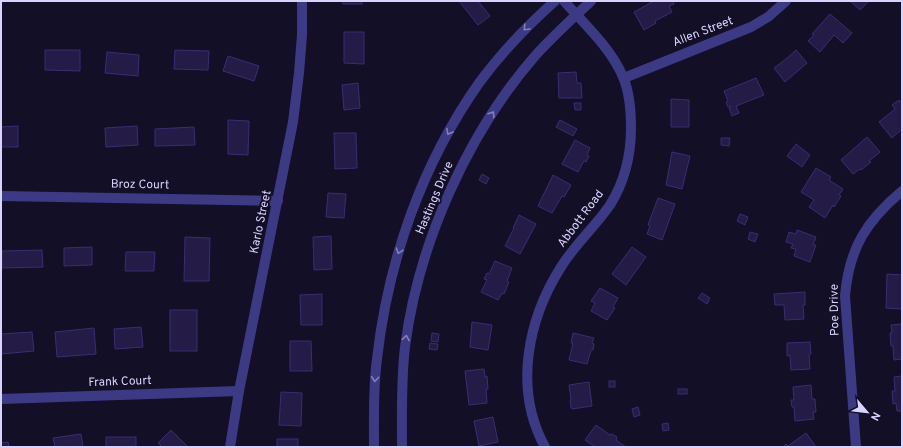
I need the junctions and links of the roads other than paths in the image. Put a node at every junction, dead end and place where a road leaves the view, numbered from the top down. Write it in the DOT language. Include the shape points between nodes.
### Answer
graph roads {
  1 [pos="302,1"];
  2 [pos="555,1"];
  3 [pos="564,1"];
  4 [pos="591,1"];
  5 [pos="786,1"];
  6 [pos="576,15"];
  7 [pos="624,78"];
  8 [pos="902,191"];
  9 [pos="1,196"];
  10 [pos="278,201"];
  11 [pos="239,390"];
  12 [pos="1,399"];
  13 [pos="230,447"];
  14 [pos="374,447"];
  15 [pos="402,447"];
  16 [pos="544,447"];
  17 [pos="856,447"];
  1 -- 10 [label="street, Karlo Street" via="300,73"];
  2 -- 14 [label="street, Hastings Drive, one-way" via="504,52 479,83 433,161 421,190 396,258 384,313 373,407"];
  3 -- 6 [label="street, Abbott Road"];
  4 -- 6 [label="street, Hastings Drive"];
  5 -- 7 [label="street, Allen Street" via="768,17 751,27"];
  6 -- 7 [label="street, Abbott Road" via="608,51"];
  15 -- 6 [label="street, Hastings Drive, one-way" via="405,347 420,276 436,225 460,170 492,112 535,56"];
  7 -- 16 [label="street, Abbott Road" via="631,116 631,138 626,170 610,204 578,243 544,297 529,347 528,394 533,420"];
  8 -- 17 [label="street, Poe Drive" via="866,228 856,246 846,280"];
  9 -- 10 [label="street, Broz Court"];
  10 -- 11 [label="street, Karlo Street"];
  11 -- 12 [label="street, Frank Court"];
  11 -- 13 [label="street, Karlo Street"];
}
